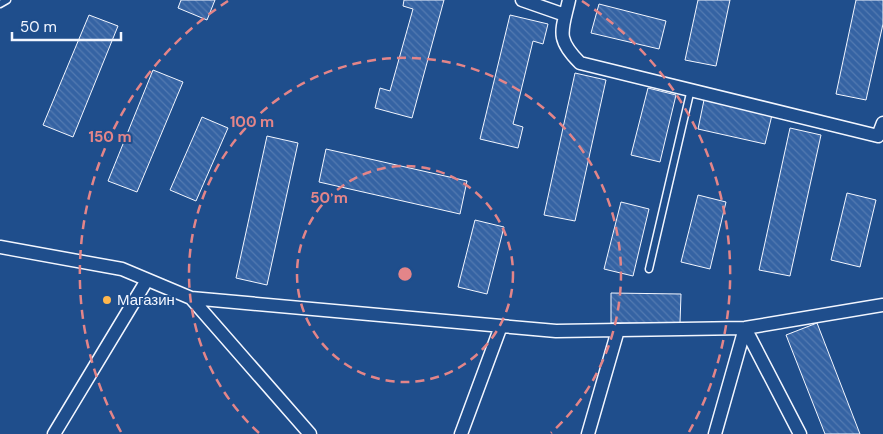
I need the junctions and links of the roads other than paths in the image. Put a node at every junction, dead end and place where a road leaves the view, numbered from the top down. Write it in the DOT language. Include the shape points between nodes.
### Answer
graph roads {
  1 [pos="7,0"];
  2 [pos="522,0"];
  3 [pos="569,0"];
  4 [pos="0,4"];
  5 [pos="566,15"];
  6 [pos="691,89"];
  7 [pos="883,123"];
  8 [pos="0,247"];
  9 [pos="649,269"];
  10 [pos="147,280"];
  11 [pos="191,298"];
  12 [pos="883,305"];
  13 [pos="500,326"];
  14 [pos="745,328"];
  15 [pos="618,330"];
  16 [pos="54,434"];
  17 [pos="310,434"];
  18 [pos="461,434"];
  19 [pos="588,434"];
  20 [pos="715,434"];
  21 [pos="800,434"];
  1 -- 4 [label="lane"];
  2 -- 5 [label="street"];
  3 -- 5 [label="street"];
  5 -- 6 [label="street" via="561,35 569,53 580,63"];
  6 -- 7 [label="street" via="878,136"];
  6 -- 9 [label="lane"];
  8 -- 10 [label="street" via="122,269"];
  10 -- 11 [label="street"];
  10 -- 16 [label="street"];
  11 -- 13 [label="street"];
  11 -- 17 [label="street"];
  12 -- 14 [label="street"];
  13 -- 15 [label="street" via="556,331"];
  13 -- 18 [label="street"];
  14 -- 15 [label="street"];
  14 -- 20 [label="street"];
  14 -- 21 [label="street"];
  15 -- 19 [label="street"];
}
